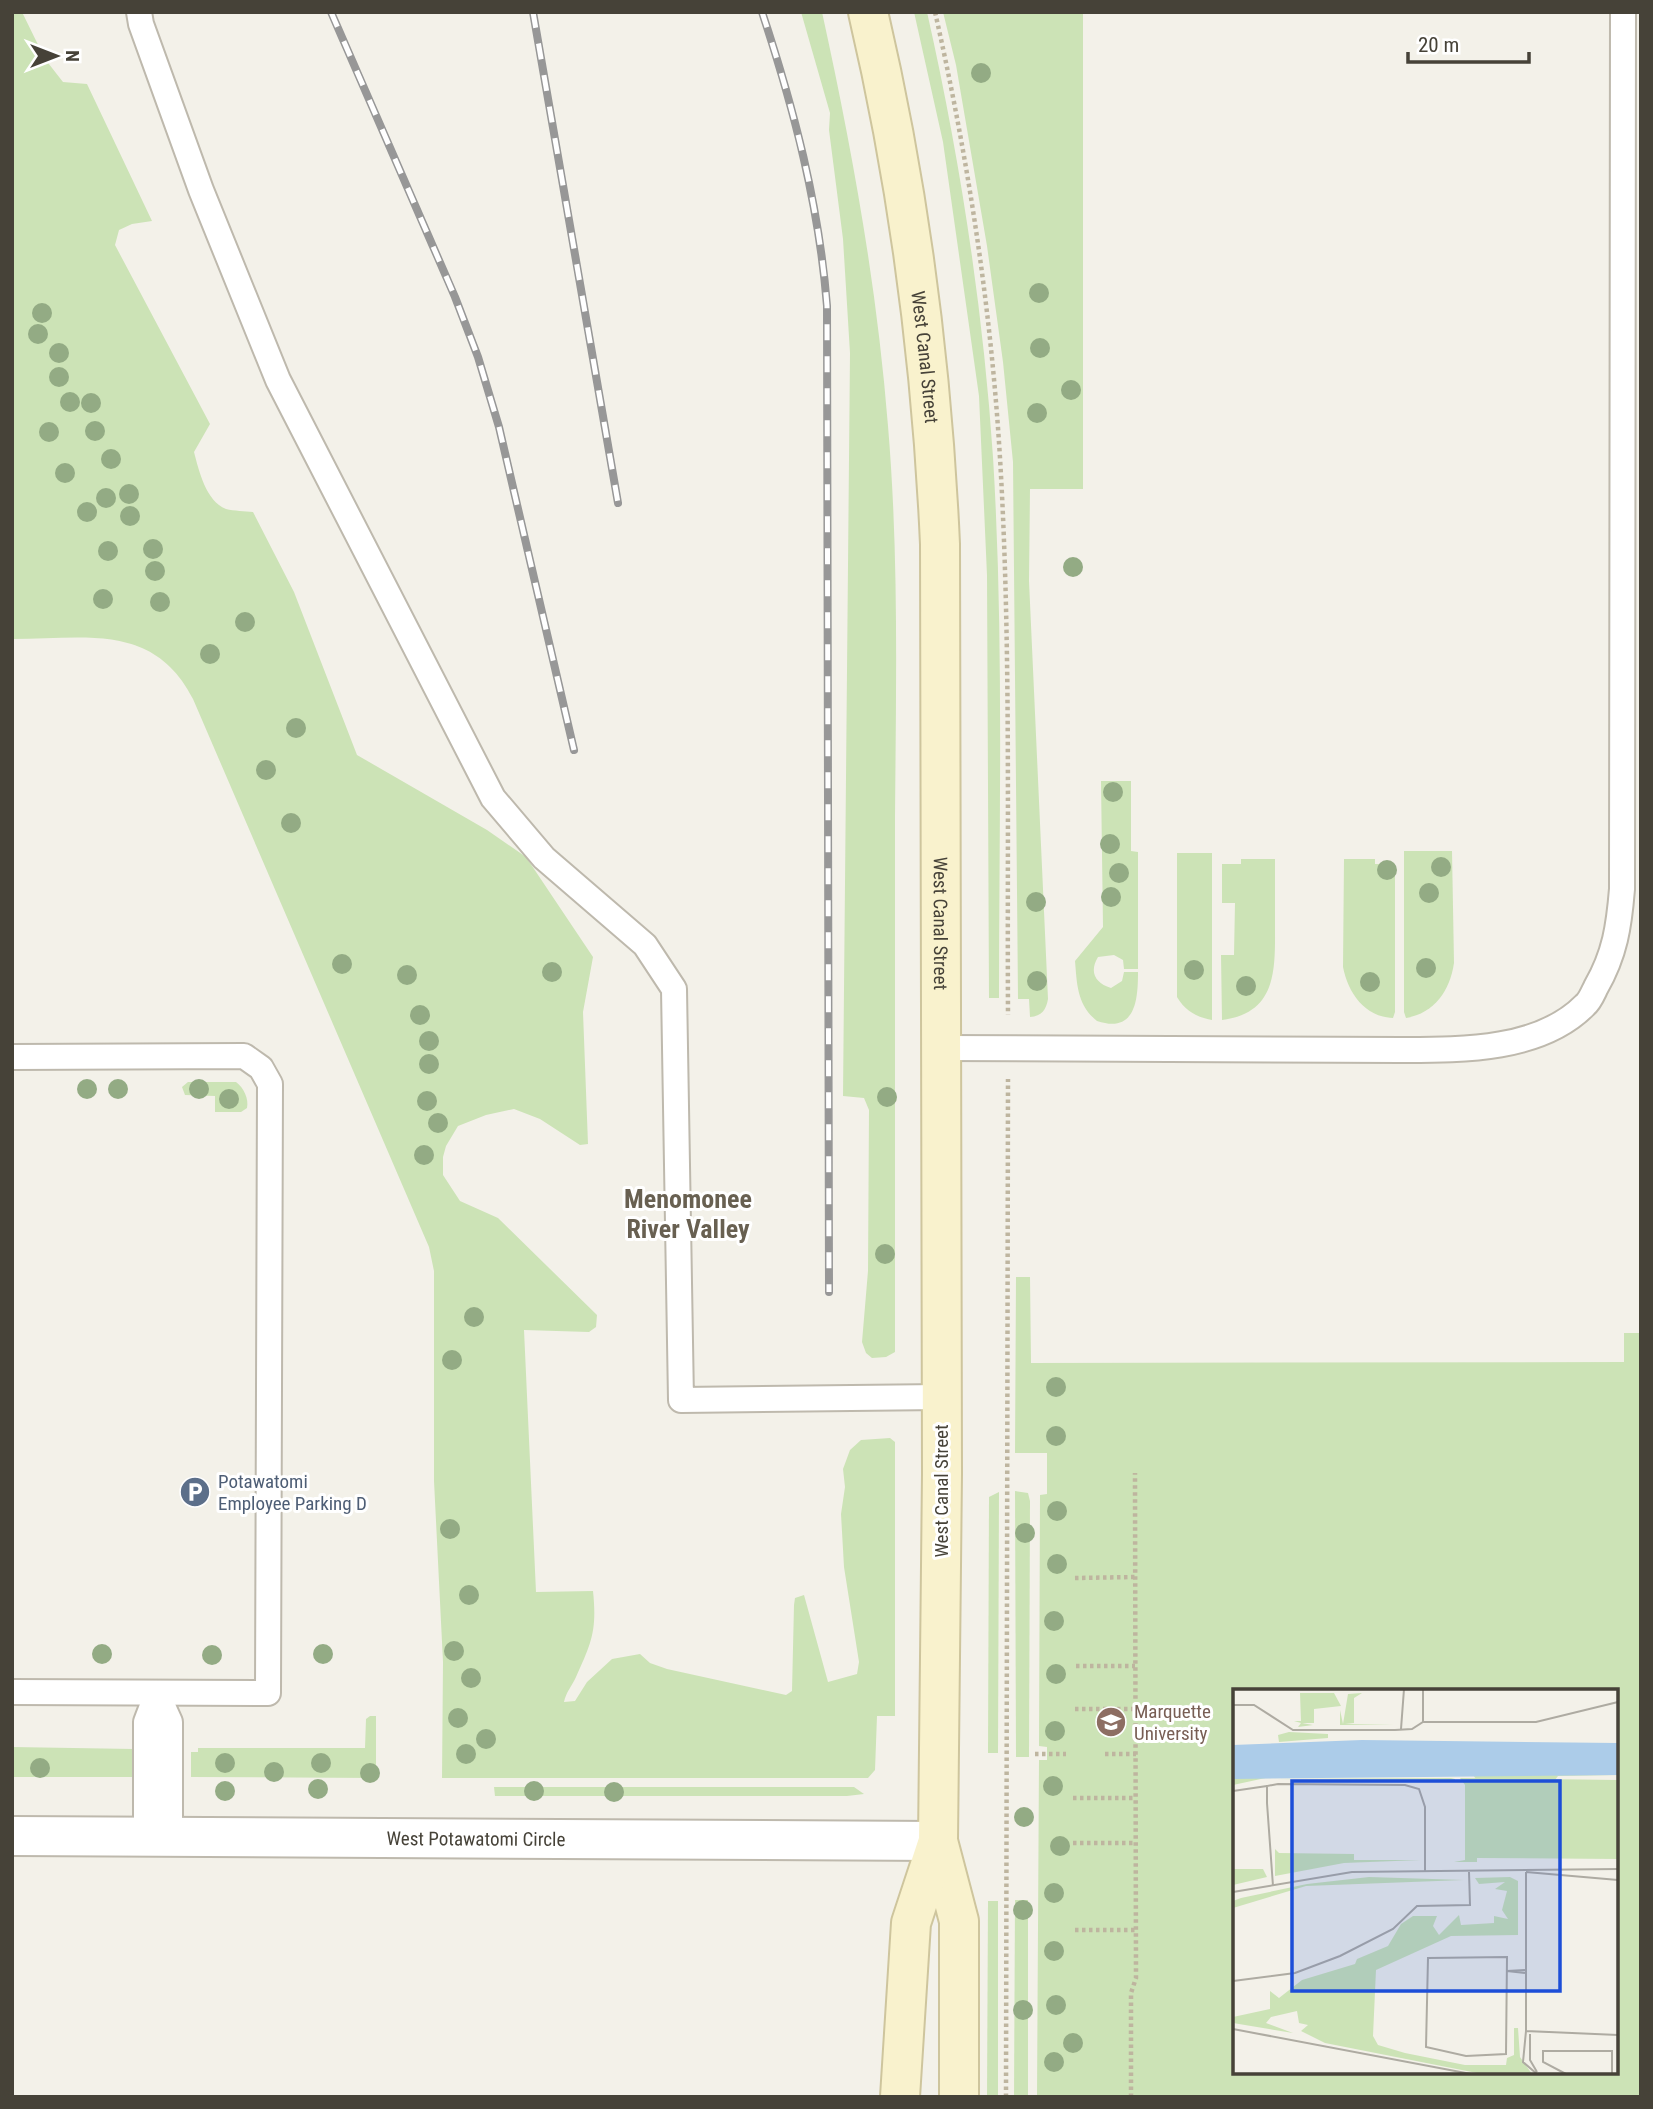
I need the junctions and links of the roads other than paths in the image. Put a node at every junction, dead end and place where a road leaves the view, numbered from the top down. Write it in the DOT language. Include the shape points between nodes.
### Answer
graph roads {
  1 [pos="139,12"];
  2 [pos="868,12"];
  3 [pos="1623,12"];
  4 [pos="940,1048"];
  5 [pos="12,1057"];
  6 [pos="941,1397"];
  7 [pos="12,1692"];
  8 [pos="157,1693"];
  9 [pos="158,1835"];
  10 [pos="12,1836"];
  11 [pos="938,1841"];
  12 [pos="900,2097"];
  13 [pos="959,2097"];
  1 -- 6 [label="lane" via="201,190 278,380 493,798 544,858 645,945 674,989 681,1400"];
  2 -- 4 [label="street, West Canal Street" via="915,264 937,478"];
  3 -- 4 [label="lane" via="1622,889 1618,932 1608,967 1587,1004 1558,1028 1486,1046 1401,1050"];
  4 -- 6 [label="street, West Canal Street"];
  5 -- 8 [label="lane" via="244,1056 261,1068 270,1084 268,1693"];
  6 -- 11 [label="street, West Canal Street"];
  7 -- 8 [label="lane"];
  8 -- 9 [label="lane" via="170,1722"];
  9 -- 10 [label="street, West Potawatomi Circle"];
  9 -- 11 [label="street, West Potawatomi Circle"];
  11 -- 12 [label="street, West Canal Street" via="911,1923"];
  11 -- 13 [label="street, West Canal Street" via="959,1921"];
}
